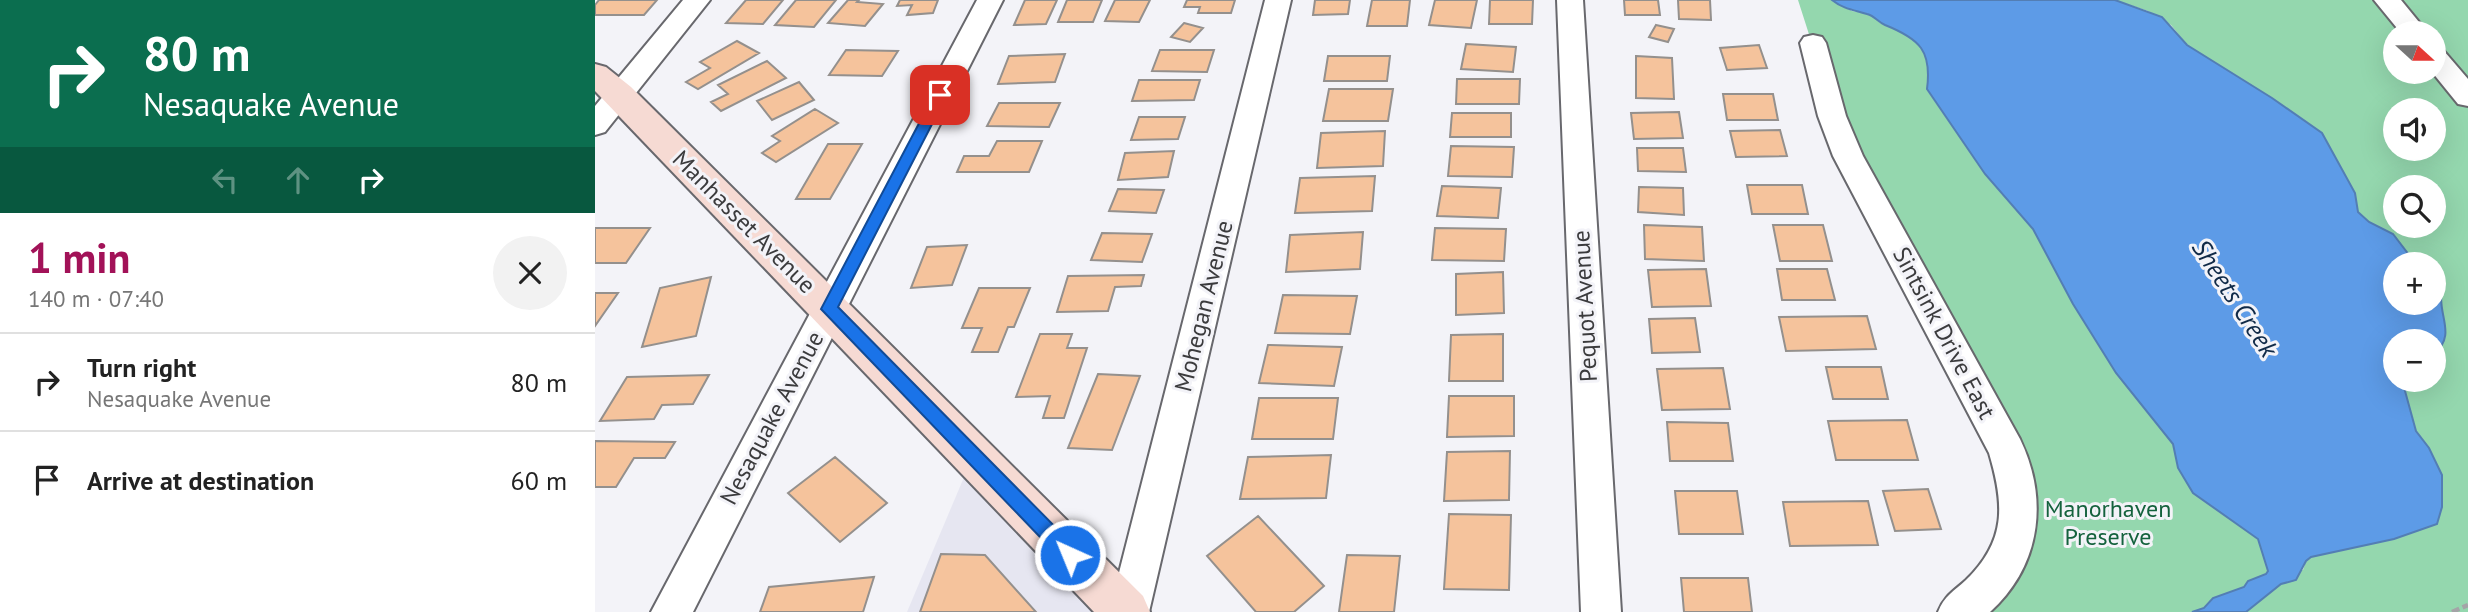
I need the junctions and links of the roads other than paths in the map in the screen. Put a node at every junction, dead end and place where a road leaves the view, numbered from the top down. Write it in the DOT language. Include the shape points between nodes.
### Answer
graph roads {
  1 [pos="697,0"];
  2 [pos="990,0"];
  3 [pos="1278,0"];
  4 [pos="1570,0"];
  5 [pos="2387,0"];
  6 [pos="2405,21"];
  7 [pos="1813,43"];
  8 [pos="2447,72"];
  9 [pos="607,85"];
  10 [pos="2468,97"];
  11 [pos="595,125"];
  12 [pos="829,309"];
  13 [pos="671,612"];
  14 [pos="1128,612"];
  15 [pos="1601,612"];
  16 [pos="1958,612"];
  1 -- 9 [label="street"];
  2 -- 12 [label="street, Nesaquake Avenue"];
  3 -- 14 [label="street, Mohegan Avenue"];
  4 -- 15 [label="street, Pequot Avenue"];
  5 -- 6 [label="street"];
  7 -- 16 [label="street, Sintsink Drive East" via="1848,156 2017,476 2019,527 2012,554 1982,594"];
  8 -- 10 [label="street"];
  9 -- 11 [label="street"];
  9 -- 12 [label="street, Manhasset Avenue"];
  12 -- 13 [label="street, Nesaquake Avenue"];
  12 -- 14 [label="street, Manhasset Avenue"];
}
